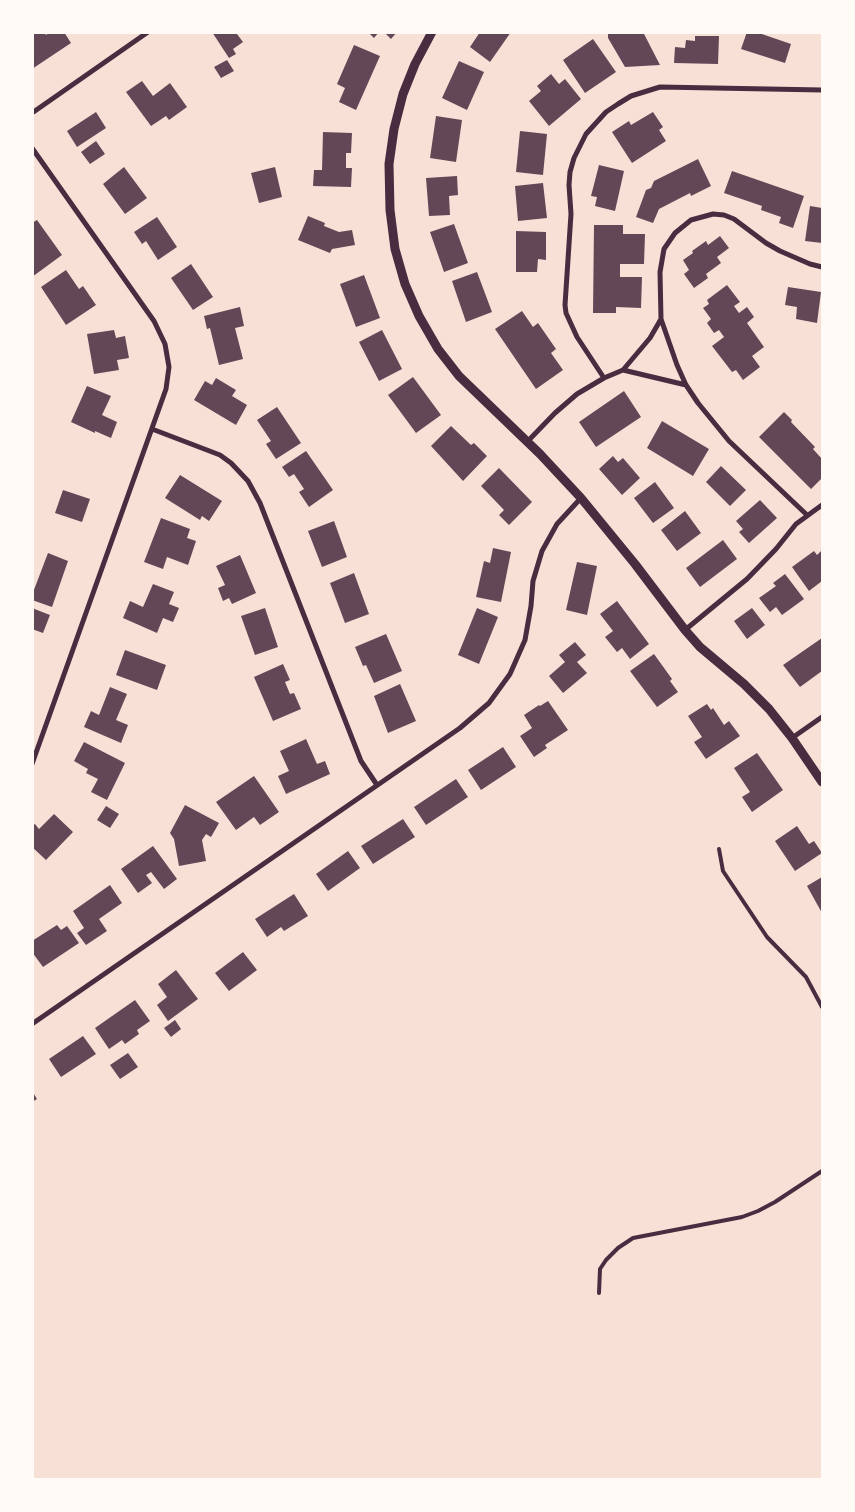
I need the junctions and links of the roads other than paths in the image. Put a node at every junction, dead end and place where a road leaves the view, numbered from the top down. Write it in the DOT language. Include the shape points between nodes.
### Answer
graph roads {
  1 [pos="148,32"];
  2 [pos="432,32"];
  3 [pos="822,90"];
  4 [pos="32,113"];
  5 [pos="32,148"];
  6 [pos="822,267"];
  7 [pos="661,319"];
  8 [pos="623,370"];
  9 [pos="604,378"];
  10 [pos="686,385"];
  11 [pos="152,429"];
  12 [pos="527,442"];
  13 [pos="581,498"];
  14 [pos="822,505"];
  15 [pos="807,515"];
  16 [pos="685,630"];
  17 [pos="822,717"];
  18 [pos="792,738"];
  19 [pos="32,764"];
  20 [pos="822,782"];
  21 [pos="377,786"];
  22 [pos="719,849"];
  23 [pos="822,1007"];
  24 [pos="32,1024"];
  25 [pos="822,1171"];
  26 [pos="599,1293"];
  1 -- 4 [label="street"];
  2 -- 12 [label="street" via="409,79 394,129 389,196 396,248 412,302 438,348 472,389"];
  3 -- 9 [label="street" via="660,87 631,96 618,104 586,134 570,172 571,220 564,305 577,337"];
  5 -- 11 [label="street" via="160,332 168,356 169,378"];
  6 -- 7 [label="street" via="780,252 734,219 724,215 702,216 683,225 664,249 660,272"];
  7 -- 8 [label="street" via="650,338"];
  7 -- 10 [label="street"];
  8 -- 9 [label="street"];
  8 -- 10 [label="street"];
  9 -- 12 [label="street" via="566,403"];
  10 -- 15 [label="street" via="729,441"];
  11 -- 19 [label="street"];
  11 -- 21 [label="street" via="220,456 248,481 260,503 361,761"];
  12 -- 13 [label="street"];
  13 -- 16 [label="street"];
  13 -- 21 [label="street" via="556,524 542,551 533,581 524,640 518,658 500,689 460,728"];
  14 -- 15 [label="street"];
  15 -- 16 [label="street" via="747,579"];
  16 -- 18 [label="street" via="757,696"];
  17 -- 18 [label="street"];
  18 -- 20 [label="street"];
  21 -- 24 [label="street"];
  22 -- 23 [label="lane" via="723,870 767,936 806,977"];
  25 -- 26 [label="lane" via="775,1202 742,1217 633,1238 618,1248 600,1269"];
}
